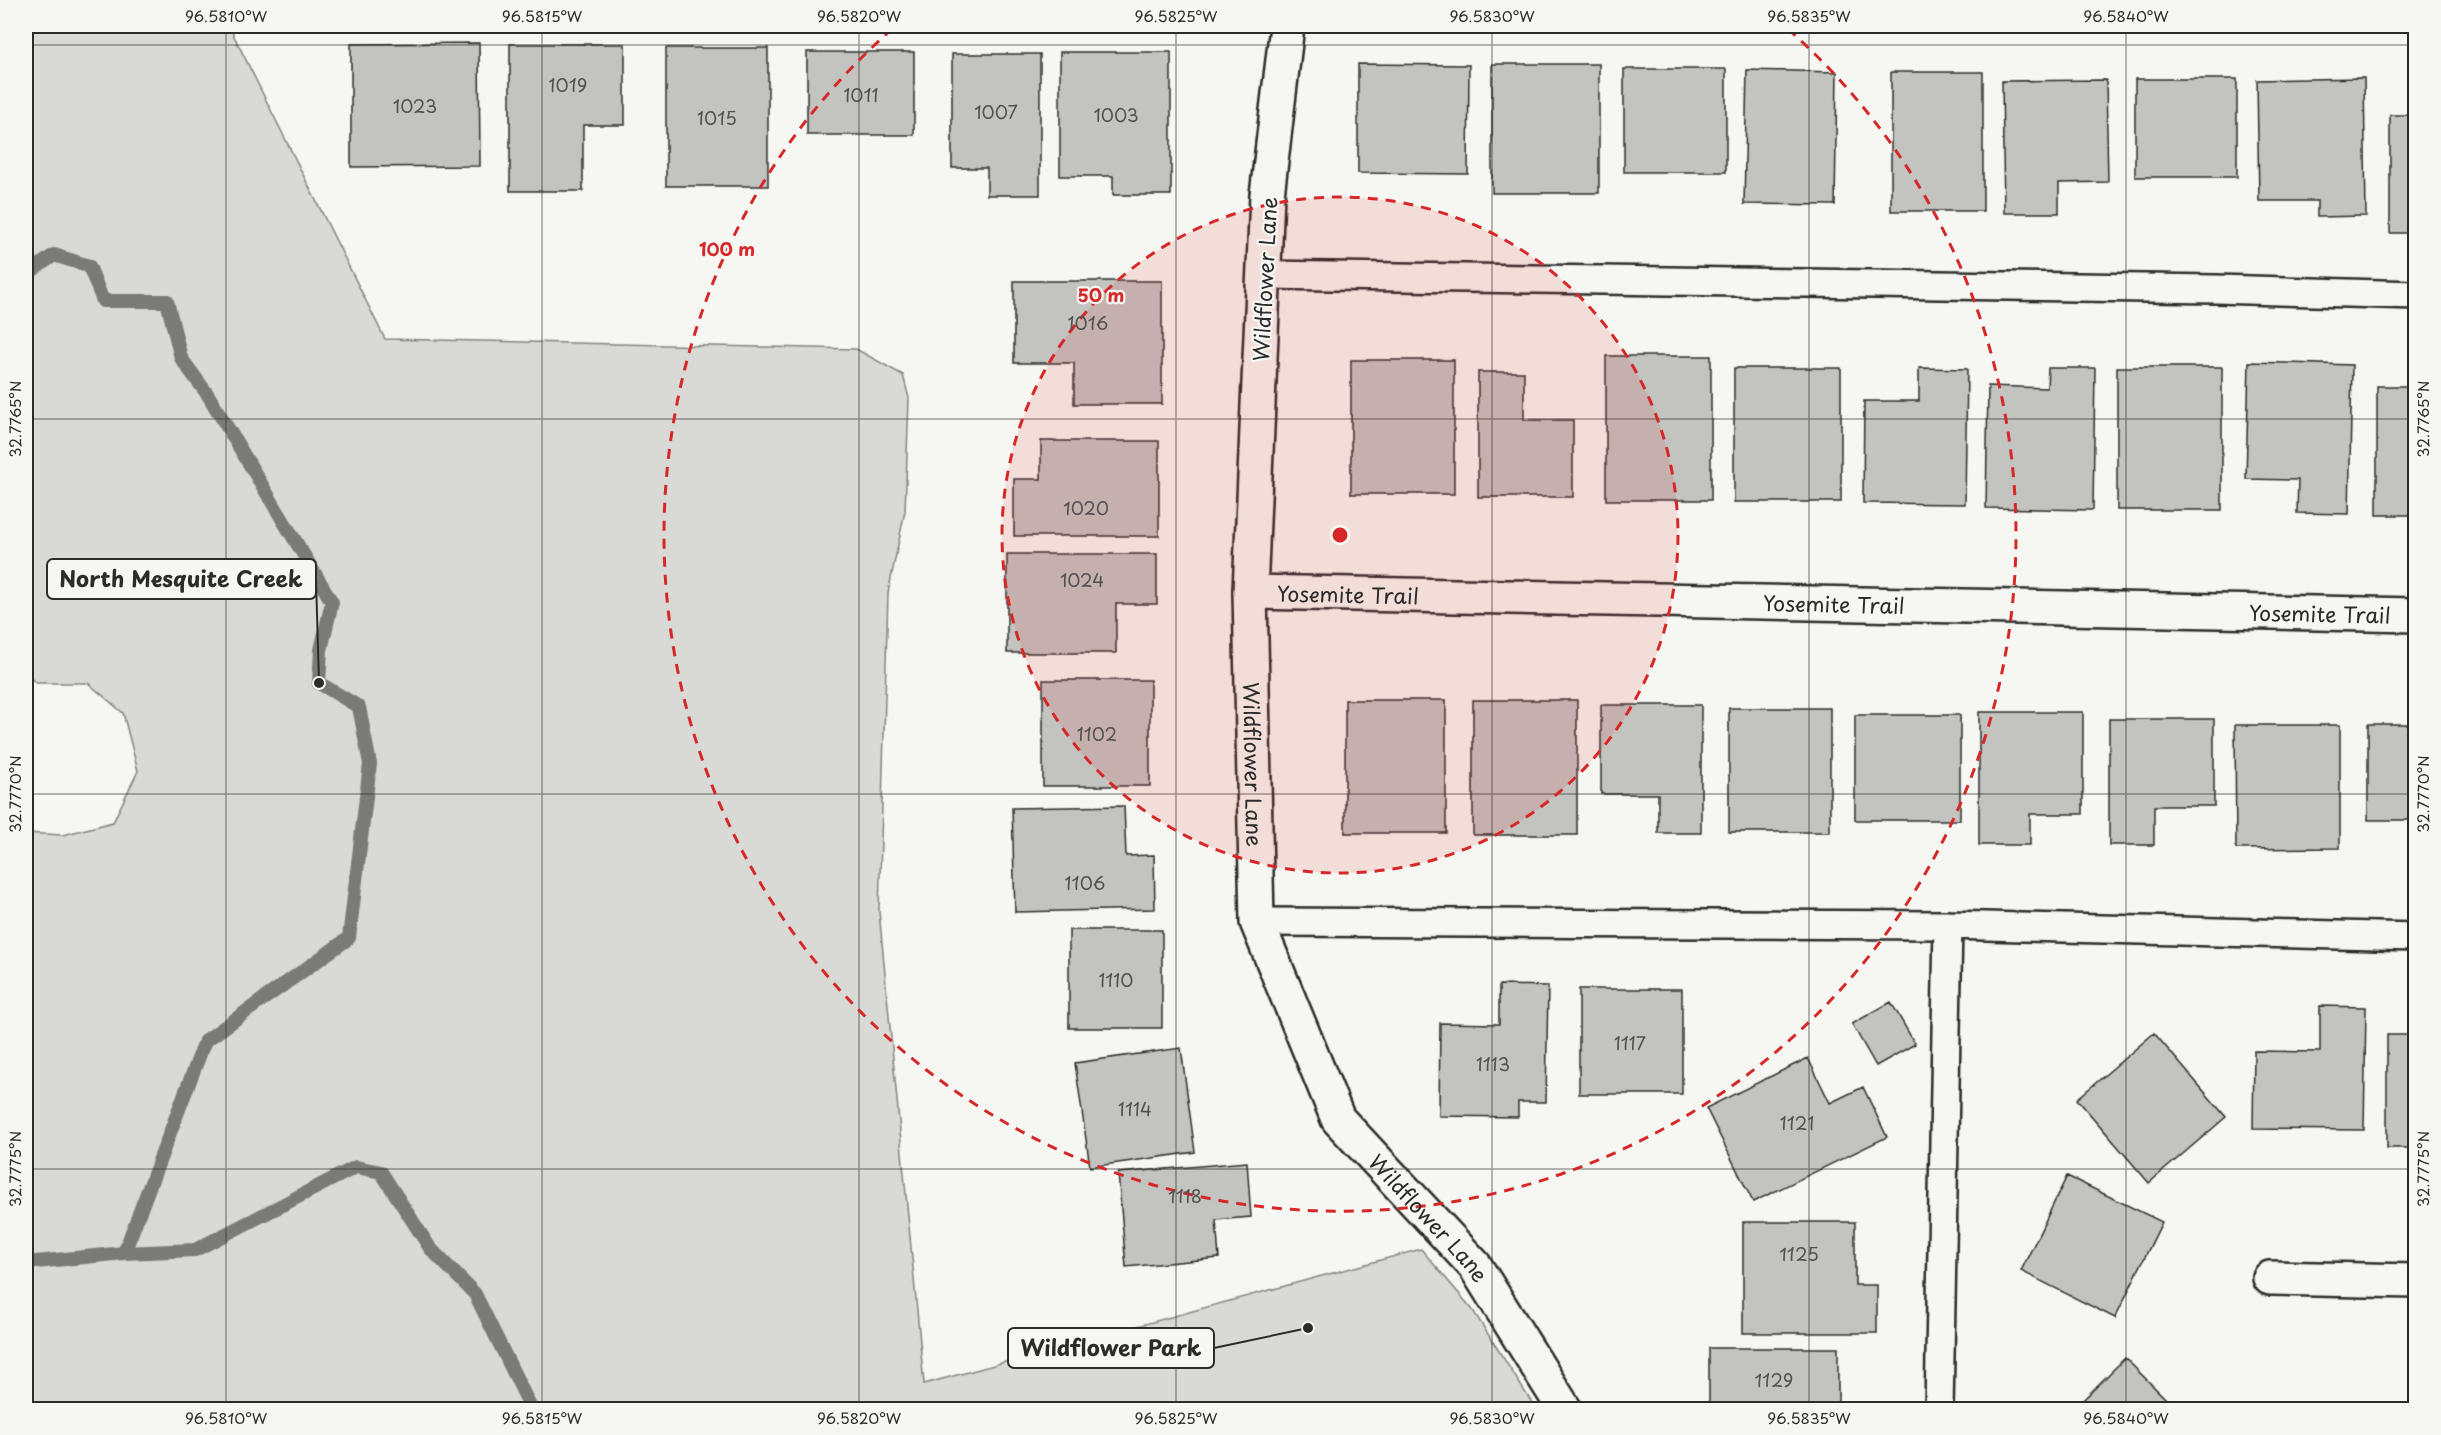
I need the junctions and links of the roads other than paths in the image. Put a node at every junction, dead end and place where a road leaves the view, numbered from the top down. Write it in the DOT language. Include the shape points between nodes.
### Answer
graph roads {
  1 [pos="1287,26"];
  2 [pos="1264,275"];
  3 [pos="2415,295"];
  4 [pos="1251,592"];
  5 [pos="2415,615"];
  6 [pos="1257,922"];
  7 [pos="1948,926"];
  8 [pos="2415,937"];
  9 [pos="2270,1278"];
  10 [pos="2415,1281"];
  11 [pos="1565,1410"];
  12 [pos="1939,1410"];
  1 -- 2 [label="street, Wildflower Lane" via="1267,195"];
  2 -- 3 [label="lane"];
  2 -- 4 [label="street, Wildflower Lane"];
  4 -- 5 [label="street, Yosemite Trail"];
  4 -- 6 [label="street, Wildflower Lane"];
  6 -- 7 [label="lane"];
  6 -- 11 [label="street, Wildflower Lane" via="1338,1119 1475,1266"];
  7 -- 8 [label="lane"];
  7 -- 12 [label="lane"];
  9 -- 10 [label="street"];
}
